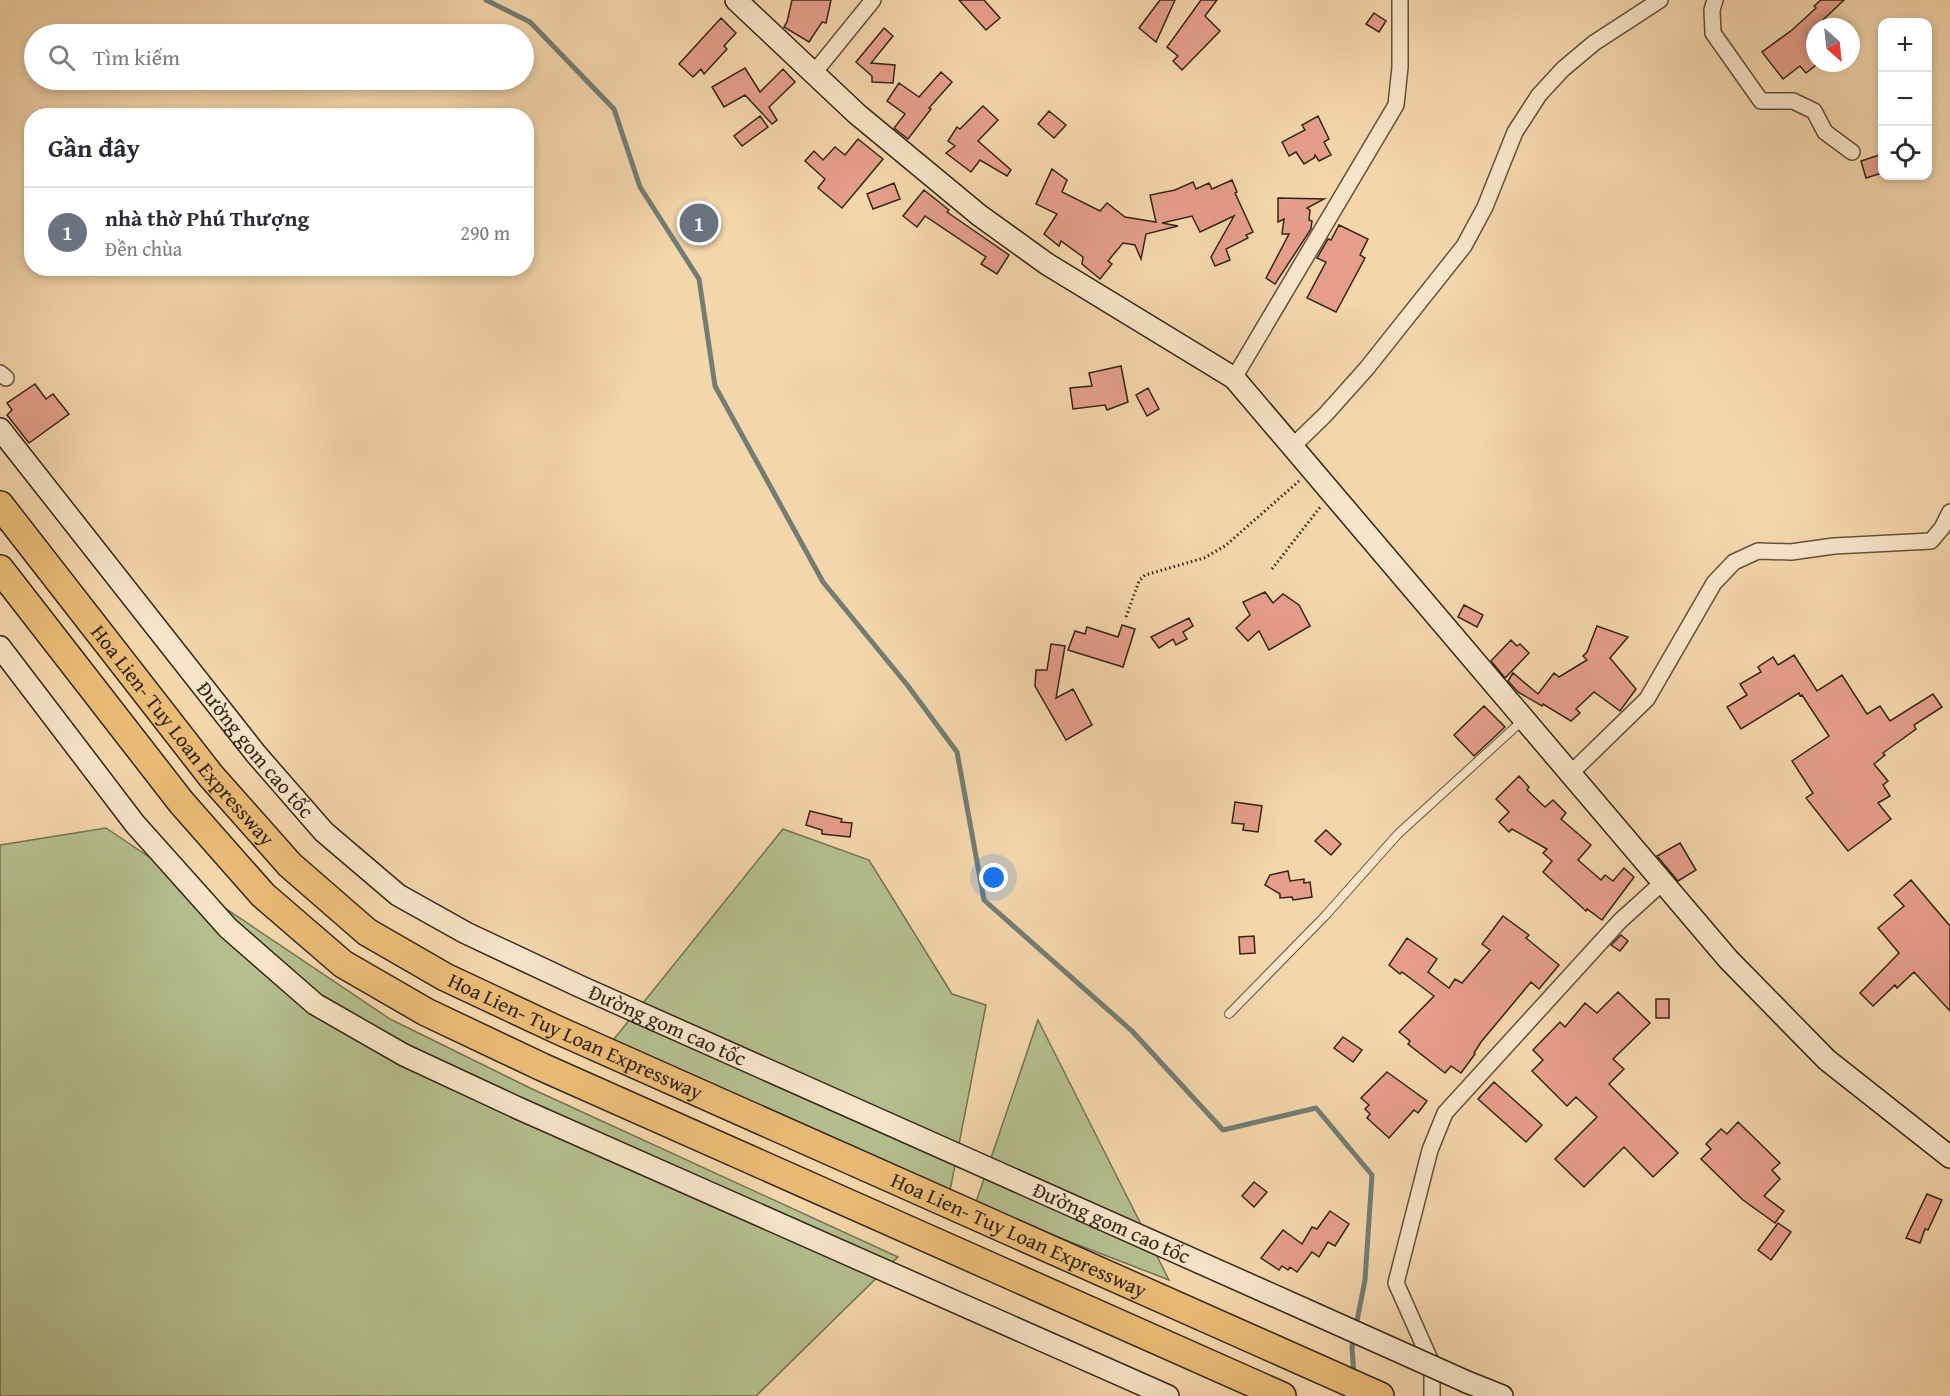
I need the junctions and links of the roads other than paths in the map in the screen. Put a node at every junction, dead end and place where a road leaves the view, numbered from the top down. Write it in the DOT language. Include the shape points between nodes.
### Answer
graph roads {
  1 [pos="736,0"];
  2 [pos="873,0"];
  3 [pos="1400,0"];
  4 [pos="1660,0"];
  5 [pos="1715,0"];
  6 [pos="813,74"];
  7 [pos="1852,152"];
  8 [pos="1234,378"];
  9 [pos="0,429"];
  10 [pos="1292,447"];
  11 [pos="0,505"];
  12 [pos="1950,512"];
  13 [pos="0,569"];
  14 [pos="0,647"];
  15 [pos="1524,719"];
  16 [pos="1571,773"];
  17 [pos="1664,882"];
  18 [pos="1229,1014"];
  19 [pos="1950,1157"];
  20 [pos="1168,1396"];
  21 [pos="1282,1396"];
  22 [pos="1380,1396"];
  23 [pos="1432,1396"];
  24 [pos="1502,1396"];
  1 -- 6 [label="main road"];
  2 -- 6 [label="street"];
  3 -- 8 [label="street" via="1396,105"];
  4 -- 10 [label="street" via="1594,43 1539,95 1515,132 1485,207 1464,246 1367,368"];
  5 -- 7 [label="street" via="1713,33 1761,101 1793,101 1814,111 1825,132"];
  6 -- 8 [label="main road" via="1008,236"];
  8 -- 10 [label="main road"];
  9 -- 24 [label="main road, Đường gom cao tốc, bridge" via="256,754 324,832 398,895 466,933 579,986"];
  10 -- 15 [label="main road"];
  11 -- 22 [label="highway, Hoa Lien- Tuy Loan Expressway" via="212,776 290,865 367,932 445,977 560,1031"];
  12 -- 16 [label="street" via="1931,540 1791,552 1758,551 1734,562 1714,582 1647,699"];
  13 -- 21 [label="highway, Hoa Lien- Tuy Loan Expressway" via="181,802 263,895 343,964 426,1012 542,1067"];
  14 -- 20 [label="main road" via="143,832 228,928 315,1004 404,1055 509,1104"];
  15 -- 16 [label="main road"];
  15 -- 18 [label="lane" via="1398,834"];
  16 -- 17 [label="main road"];
  17 -- 19 [label="main road" via="1728,959 1827,1060"];
  17 -- 23 [label="street" via="1620,921 1445,1113 1430,1150 1396,1283 1432,1364"];
}
